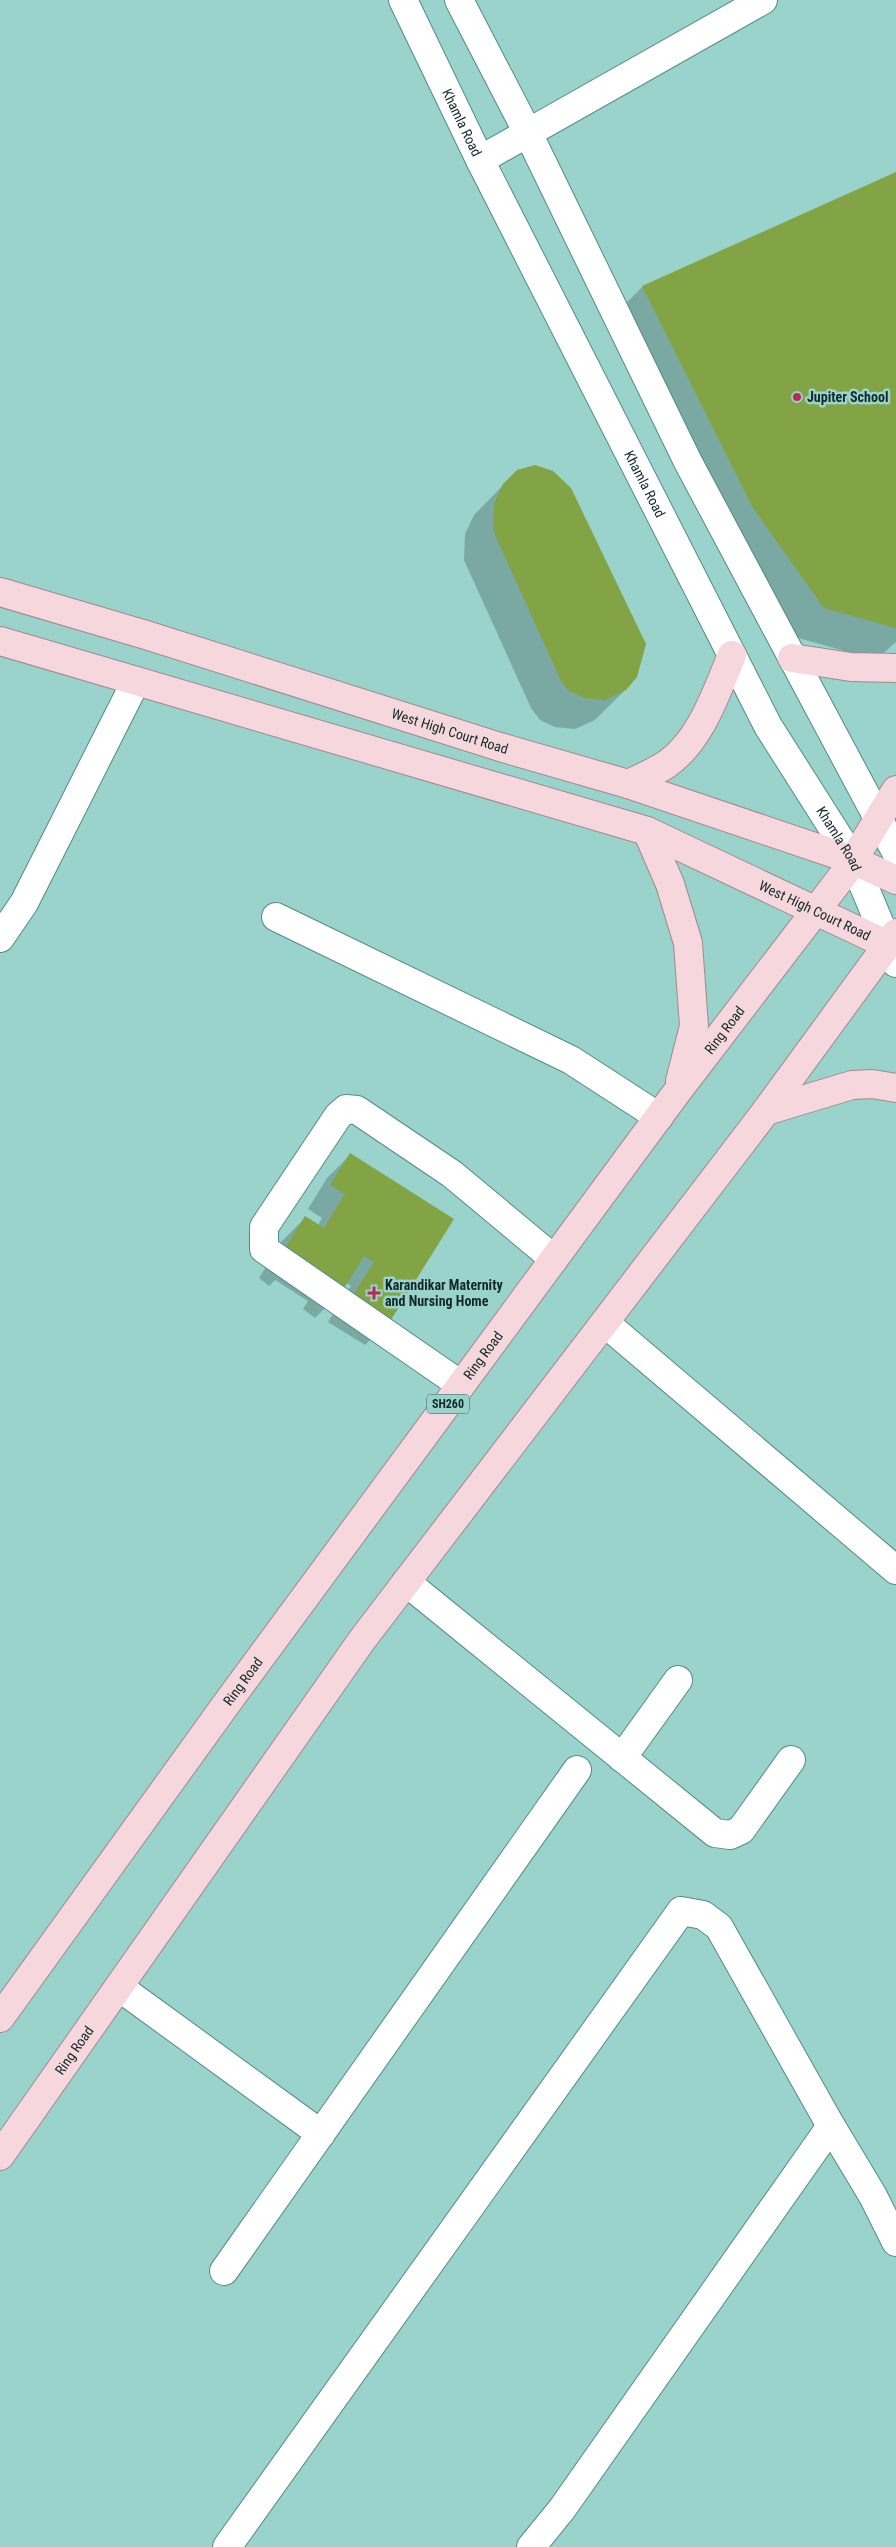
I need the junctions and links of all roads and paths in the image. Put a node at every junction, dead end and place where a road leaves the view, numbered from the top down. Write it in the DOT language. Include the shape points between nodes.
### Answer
graph roads {
  1 [pos="403,0"];
  2 [pos="459,0"];
  3 [pos="763,0"];
  4 [pos="528,132"];
  5 [pos="480,160"];
  6 [pos="0,592"];
  7 [pos="0,641"];
  8 [pos="732,655"];
  9 [pos="792,658"];
  10 [pos="896,668"];
  11 [pos="136,682"];
  12 [pos="628,784"];
  13 [pos="896,790"];
  14 [pos="879,822"];
  15 [pos="647,831"];
  16 [pos="896,852"];
  17 [pos="853,860"];
  18 [pos="896,880"];
  19 [pos="818,910"];
  20 [pos="276,917"];
  21 [pos="0,938"];
  22 [pos="893,947"];
  23 [pos="896,1088"];
  24 [pos="677,1092"];
  25 [pos="766,1111"];
  26 [pos="659,1117"];
  27 [pos="554,1259"];
  28 [pos="605,1323"];
  29 [pos="461,1385"];
  30 [pos="896,1570"];
  31 [pos="406,1582"];
  32 [pos="678,1680"];
  33 [pos="622,1758"];
  34 [pos="792,1760"];
  35 [pos="577,1770"];
  36 [pos="119,1987"];
  37 [pos="0,2018"];
  38 [pos="831,2126"];
  39 [pos="321,2134"];
  40 [pos="0,2156"];
  41 [pos="896,2242"];
  42 [pos="224,2271"];
  43 [pos="227,2547"];
  44 [pos="531,2547"];
  1 -- 5 [label="street, Khamla Road"];
  2 -- 4 [label="street"];
  3 -- 4 [label="street"];
  4 -- 5 [label="street"];
  4 -- 9 [label="street" via="688,462"];
  5 -- 8 [label="street, Khamla Road"];
  6 -- 12 [label="main road, West High Court Road"];
  7 -- 11 [label="main road, West High Court Road"];
  8 -- 12 [label="main road" via="692,738 667,764"];
  8 -- 17 [label="street, Khamla Road" via="768,726"];
  9 -- 10 [label="main road" via="851,667"];
  9 -- 14 [label="street"];
  11 -- 15 [label="main road, West High Court Road"];
  11 -- 21 [label="street" via="24,903"];
  12 -- 17 [label="main road, West High Court Road"];
  13 -- 14 [label="main road, Ring Road / SH260"];
  14 -- 16 [label="street"];
  14 -- 17 [label="main road, Ring Road / SH260"];
  15 -- 19 [label="main road, West High Court Road"];
  15 -- 24 [label="main road" via="670,884 688,943 694,1026"];
  17 -- 18 [label="main road, West High Court Road"];
  17 -- 19 [label="main road, Ring Road / SH260"];
  17 -- 22 [label="street, Khamla Road"];
  19 -- 22 [label="main road, West High Court Road"];
  19 -- 24 [label="main road, Ring Road / SH260"];
  20 -- 26 [label="street" via="570,1060"];
  22 -- 25 [label="main road, Ring Road"];
  23 -- 25 [label="main road" via="852,1085"];
  24 -- 26 [label="main road, Ring Road / SH260"];
  25 -- 28 [label="main road, Ring Road"];
  26 -- 27 [label="main road, Ring Road / SH260"];
  27 -- 29 [label="main road, Ring Road / SH260"];
  27 -- 29 [label="street" via="452,1174 357,1110 346,1109 338,1116 264,1227 264,1249"];
  28 -- 30 [label="street"];
  28 -- 31 [label="main road, Ring Road"];
  29 -- 37 [label="main road, Ring Road / SH260"];
  31 -- 33 [label="street"];
  31 -- 36 [label="main road, Ring Road"];
  32 -- 33 [label="street"];
  33 -- 34 [label="street" via="716,1833 730,1835 740,1830"];
  35 -- 39 [label="street"];
  36 -- 39 [label="street"];
  36 -- 40 [label="main road, Ring Road"];
  38 -- 41 [label="street"];
  38 -- 43 [label="street" via="719,1927 703,1915 680,1911"];
  38 -- 44 [label="street" via="562,2509"];
  39 -- 42 [label="street"];
}
